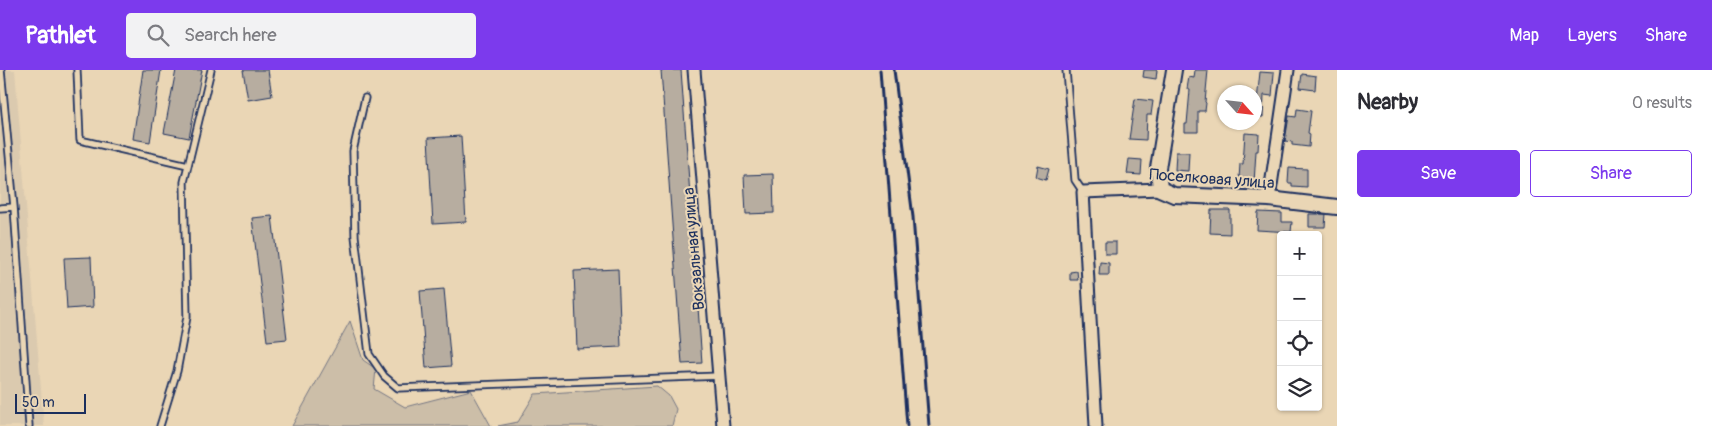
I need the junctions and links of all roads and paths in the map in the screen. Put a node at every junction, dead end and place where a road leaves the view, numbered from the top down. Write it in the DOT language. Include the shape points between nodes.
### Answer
graph roads {
  1 [pos="1,70"];
  2 [pos="77,70"];
  3 [pos="211,70"];
  4 [pos="694,70"];
  5 [pos="1066,70"];
  6 [pos="1174,70"];
  7 [pos="1288,70"];
  8 [pos="365,98"];
  9 [pos="188,164"];
  10 [pos="1160,189"];
  11 [pos="1083,192"];
  12 [pos="1270,199"];
  13 [pos="1337,206"];
  14 [pos="14,207"];
  15 [pos="0,208"];
  16 [pos="720,376"];
  17 [pos="28,426"];
  18 [pos="160,426"];
  19 [pos="723,426"];
  20 [pos="1096,426"];
  1 -- 14 [label="lane"];
  2 -- 9 [label="lane" via="80,140"];
  3 -- 9 [label="lane"];
  4 -- 16 [label="street, Вокзальная улица"];
  5 -- 11 [label="lane" via="1075,180"];
  6 -- 10 [label="street" via="1158,168"];
  7 -- 12 [label="street"];
  8 -- 16 [label="lane" via="353,151 355,236 370,354 384,376 398,388"];
  9 -- 18 [label="lane" via="184,182 186,317 177,371"];
  10 -- 11 [label="street, Поселковая улица"];
  10 -- 12 [label="street, Поселковая улица" via="1174,195"];
  11 -- 20 [label="street"];
  12 -- 13 [label="street, Поселковая улица"];
  14 -- 15 [label="lane"];
  14 -- 17 [label="lane"];
  16 -- 19 [label="street, Вокзальная улица"];
}
